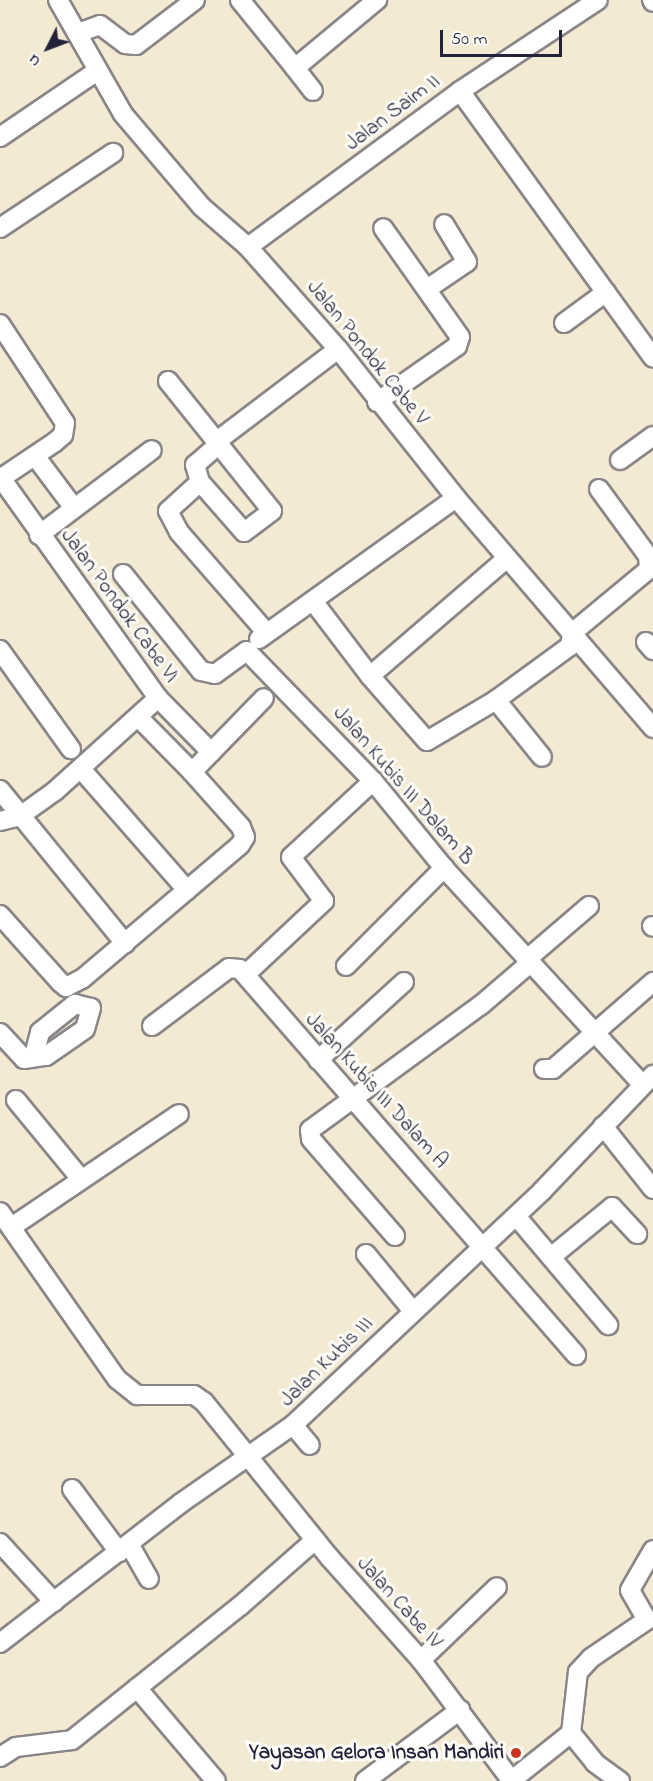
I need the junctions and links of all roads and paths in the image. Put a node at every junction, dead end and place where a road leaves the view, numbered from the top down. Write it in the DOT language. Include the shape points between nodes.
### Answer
graph roads {
  1 [pos="58,0"];
  2 [pos="195,0"];
  3 [pos="240,0"];
  4 [pos="378,0"];
  5 [pos="598,0"];
  6 [pos="78,33"];
  7 [pos="296,68"];
  8 [pos="97,71"];
  9 [pos="313,91"];
  10 [pos="460,91"];
  11 [pos="0,137"];
  12 [pos="113,153"];
  13 [pos="444,224"];
  14 [pos="0,228"];
  15 [pos="383,228"];
  16 [pos="248,247"];
  17 [pos="427,289"];
  18 [pos="606,292"];
  19 [pos="564,323"];
  20 [pos="0,324"];
  21 [pos="338,349"];
  22 [pos="653,358"];
  23 [pos="168,381"];
  24 [pos="377,402"];
  25 [pos="653,436"];
  26 [pos="218,443"];
  27 [pos="152,450"];
  28 [pos="35,456"];
  29 [pos="620,460"];
  30 [pos="0,479"];
  31 [pos="200,482"];
  32 [pos="598,489"];
  33 [pos="456,498"];
  34 [pos="74,508"];
  35 [pos="39,535"];
  36 [pos="507,558"];
  37 [pos="123,574"];
  38 [pos="312,600"];
  39 [pos="266,632"];
  40 [pos="572,633"];
  41 [pos="0,650"];
  42 [pos="247,651"];
  43 [pos="370,676"];
  44 [pos="158,698"];
  45 [pos="264,698"];
  46 [pos="496,700"];
  47 [pos="138,717"];
  48 [pos="649,717"];
  49 [pos="71,749"];
  50 [pos="210,752"];
  51 [pos="542,757"];
  52 [pos="81,769"];
  53 [pos="192,772"];
  54 [pos="373,781"];
  55 [pos="0,790"];
  56 [pos="20,816"];
  57 [pos="0,821"];
  58 [pos="444,868"];
  59 [pos="187,890"];
  60 [pos="589,906"];
  61 [pos="0,915"];
  62 [pos="125,943"];
  63 [pos="528,962"];
  64 [pos="346,966"];
  65 [pos="241,970"];
  66 [pos="82,979"];
  67 [pos="404,982"];
  68 [pos="653,982"];
  69 [pos="91,1008"];
  70 [pos="152,1026"];
  71 [pos="592,1032"];
  72 [pos="2,1040"];
  73 [pos="34,1055"];
  74 [pos="318,1060"];
  75 [pos="544,1069"];
  76 [pos="648,1080"];
  77 [pos="352,1097"];
  78 [pos="16,1100"];
  79 [pos="179,1114"];
  80 [pos="603,1126"];
  81 [pos="81,1179"];
  82 [pos="653,1190"];
  83 [pos="0,1212"];
  84 [pos="516,1216"];
  85 [pos="13,1226"];
  86 [pos="637,1234"];
  87 [pos="394,1236"];
  88 [pos="483,1245"];
  89 [pos="366,1254"];
  90 [pos="550,1257"];
  91 [pos="412,1310"];
  92 [pos="608,1325"];
  93 [pos="576,1355"];
  94 [pos="293,1425"];
  95 [pos="310,1445"];
  96 [pos="247,1459"];
  97 [pos="72,1489"];
  98 [pos="315,1540"];
  99 [pos="0,1543"];
  100 [pos="124,1548"];
  101 [pos="653,1550"];
  102 [pos="149,1579"];
  103 [pos="497,1587"];
  104 [pos="54,1602"];
  105 [pos="650,1618"];
  106 [pos="0,1643"];
  107 [pos="421,1660"];
  108 [pos="137,1688"];
  109 [pos="460,1710"];
  110 [pos="571,1733"];
  111 [pos="0,1757"];
  112 [pos="216,1781"];
  113 [pos="365,1781"];
  114 [pos="512,1781"];
  115 [pos="620,1781"];
  1 -- 6 [label="street, Jalan Pondok Cabe V"];
  2 -- 6 [label="street" via="136,45 125,44 100,25"];
  3 -- 7 [label="street"];
  4 -- 7 [label="street"];
  5 -- 10 [label="street, Jalan Saim II"];
  6 -- 8 [label="street, Jalan Pondok Cabe V"];
  7 -- 9 [label="street"];
  8 -- 11 [label="street"];
  8 -- 16 [label="street, Jalan Pondok Cabe V" via="123,114 202,207"];
  10 -- 16 [label="street, Jalan Saim II"];
  10 -- 18 [label="street"];
  12 -- 14 [label="street"];
  13 -- 17 [label="street" via="467,262"];
  15 -- 17 [label="street"];
  16 -- 21 [label="street, Jalan Pondok Cabe V"];
  17 -- 24 [label="street" via="458,332 460,342"];
  18 -- 19 [label="street"];
  18 -- 22 [label="street"];
  20 -- 28 [label="street" via="65,423 63,435"];
  21 -- 24 [label="street, Jalan Pondok Cabe V"];
  21 -- 26 [label="street"];
  23 -- 26 [label="street"];
  24 -- 33 [label="street, Jalan Pondok Cabe V"];
  25 -- 29 [label="street"];
  26 -- 31 [label="street" via="195,465"];
  26 -- 31 [label="street" via="272,511 244,532"];
  27 -- 34 [label="street"];
  28 -- 30 [label="street"];
  28 -- 34 [label="street"];
  30 -- 35 [label="street, Jalan Pondok Cabe VI"];
  31 -- 39 [label="street" via="170,507 170,520"];
  32 -- 40 [label="street" via="651,563 645,573"];
  33 -- 36 [label="street, Jalan Pondok Cabe V"];
  33 -- 38 [label="street"];
  34 -- 35 [label="street"];
  35 -- 44 [label="street, Jalan Pondok Cabe VI"];
  36 -- 40 [label="street, Jalan Pondok Cabe V"];
  36 -- 43 [label="street"];
  37 -- 42 [label="street" via="201,671 215,674"];
  38 -- 39 [label="street"];
  38 -- 43 [label="street"];
  39 -- 42 [label="street"];
  40 -- 46 [label="street" via="570,646"];
  40 -- 48 [label="street, Jalan Pondok Cabe V"];
  41 -- 49 [label="street"];
  42 -- 54 [label="street, Jalan Kubis III Dalam B"];
  43 -- 46 [label="street" via="427,741"];
  44 -- 47 [label="street"];
  44 -- 50 [label="street, Jalan Pondok Cabe VI"];
  45 -- 50 [label="street"];
  46 -- 51 [label="street"];
  47 -- 52 [label="street"];
  47 -- 53 [label="street"];
  50 -- 53 [label="street"];
  52 -- 56 [label="street"];
  52 -- 59 [label="street"];
  53 -- 59 [label="street" via="242,827 245,837"];
  54 -- 58 [label="street, Jalan Kubis III Dalam B"];
  54 -- 65 [label="street" via="291,857 324,901"];
  55 -- 56 [label="street"];
  56 -- 57 [label="street"];
  56 -- 62 [label="street"];
  58 -- 63 [label="street, Jalan Kubis III Dalam B"];
  58 -- 64 [label="street"];
  59 -- 62 [label="street"];
  60 -- 63 [label="street"];
  61 -- 66 [label="street" via="66,987"];
  62 -- 66 [label="street"];
  63 -- 71 [label="street, Jalan Kubis III Dalam B"];
  63 -- 77 [label="street" via="481,1005"];
  65 -- 70 [label="street"];
  65 -- 74 [label="street, Jalan Kubis III Dalam A"];
  66 -- 69 [label="street" via="97,999"];
  67 -- 74 [label="street"];
  68 -- 71 [label="street"];
  69 -- 73 [label="street" via="85,1029 54,1053"];
  69 -- 73 [label="street" via="75,1004 40,1032"];
  71 -- 75 [label="street" via="553,1069"];
  71 -- 76 [label="street, Jalan Kubis III Dalam B"];
  72 -- 73 [label="street" via="24,1059"];
  74 -- 77 [label="street, Jalan Kubis III Dalam A"];
  76 -- 80 [label="street, Jalan Kubis III"];
  77 -- 87 [label="street" via="309,1134"];
  77 -- 88 [label="street, Jalan Kubis III Dalam A"];
  78 -- 81 [label="street"];
  79 -- 81 [label="street"];
  80 -- 82 [label="street"];
  80 -- 84 [label="street, Jalan Kubis III"];
  81 -- 85 [label="street"];
  83 -- 85 [label="street"];
  84 -- 88 [label="street, Jalan Kubis III"];
  84 -- 90 [label="street"];
  85 -- 96 [label="street, Jalan Cabe IV" via="117,1379 145,1396 194,1395"];
  86 -- 90 [label="street" via="612,1207"];
  88 -- 91 [label="street, Jalan Kubis III"];
  88 -- 93 [label="street, Jalan Kubis III Dalam A"];
  89 -- 91 [label="street"];
  90 -- 92 [label="street"];
  91 -- 94 [label="street, Jalan Kubis III"];
  94 -- 95 [label="street"];
  94 -- 96 [label="street, Jalan Kubis III"];
  96 -- 98 [label="street, Jalan Cabe IV"];
  96 -- 100 [label="street, Jalan Kubis III"];
  97 -- 100 [label="street"];
  98 -- 107 [label="street, Jalan Cabe IV"];
  98 -- 108 [label="street"];
  99 -- 104 [label="street"];
  100 -- 102 [label="street"];
  100 -- 104 [label="street, Jalan Kubis III"];
  101 -- 105 [label="street" via="630,1590"];
  103 -- 107 [label="street"];
  104 -- 106 [label="street, Jalan Kubis III"];
  105 -- 110 [label="street" via="591,1658 578,1672"];
  107 -- 109 [label="street, Jalan Cabe IV"];
  108 -- 111 [label="street" via="72,1740 16,1748"];
  108 -- 112 [label="street"];
  109 -- 113 [label="street"];
  109 -- 114 [label="street, Jalan Cabe IV"];
  110 -- 114 [label="street"];
  110 -- 115 [label="street" via="596,1763"];
}
